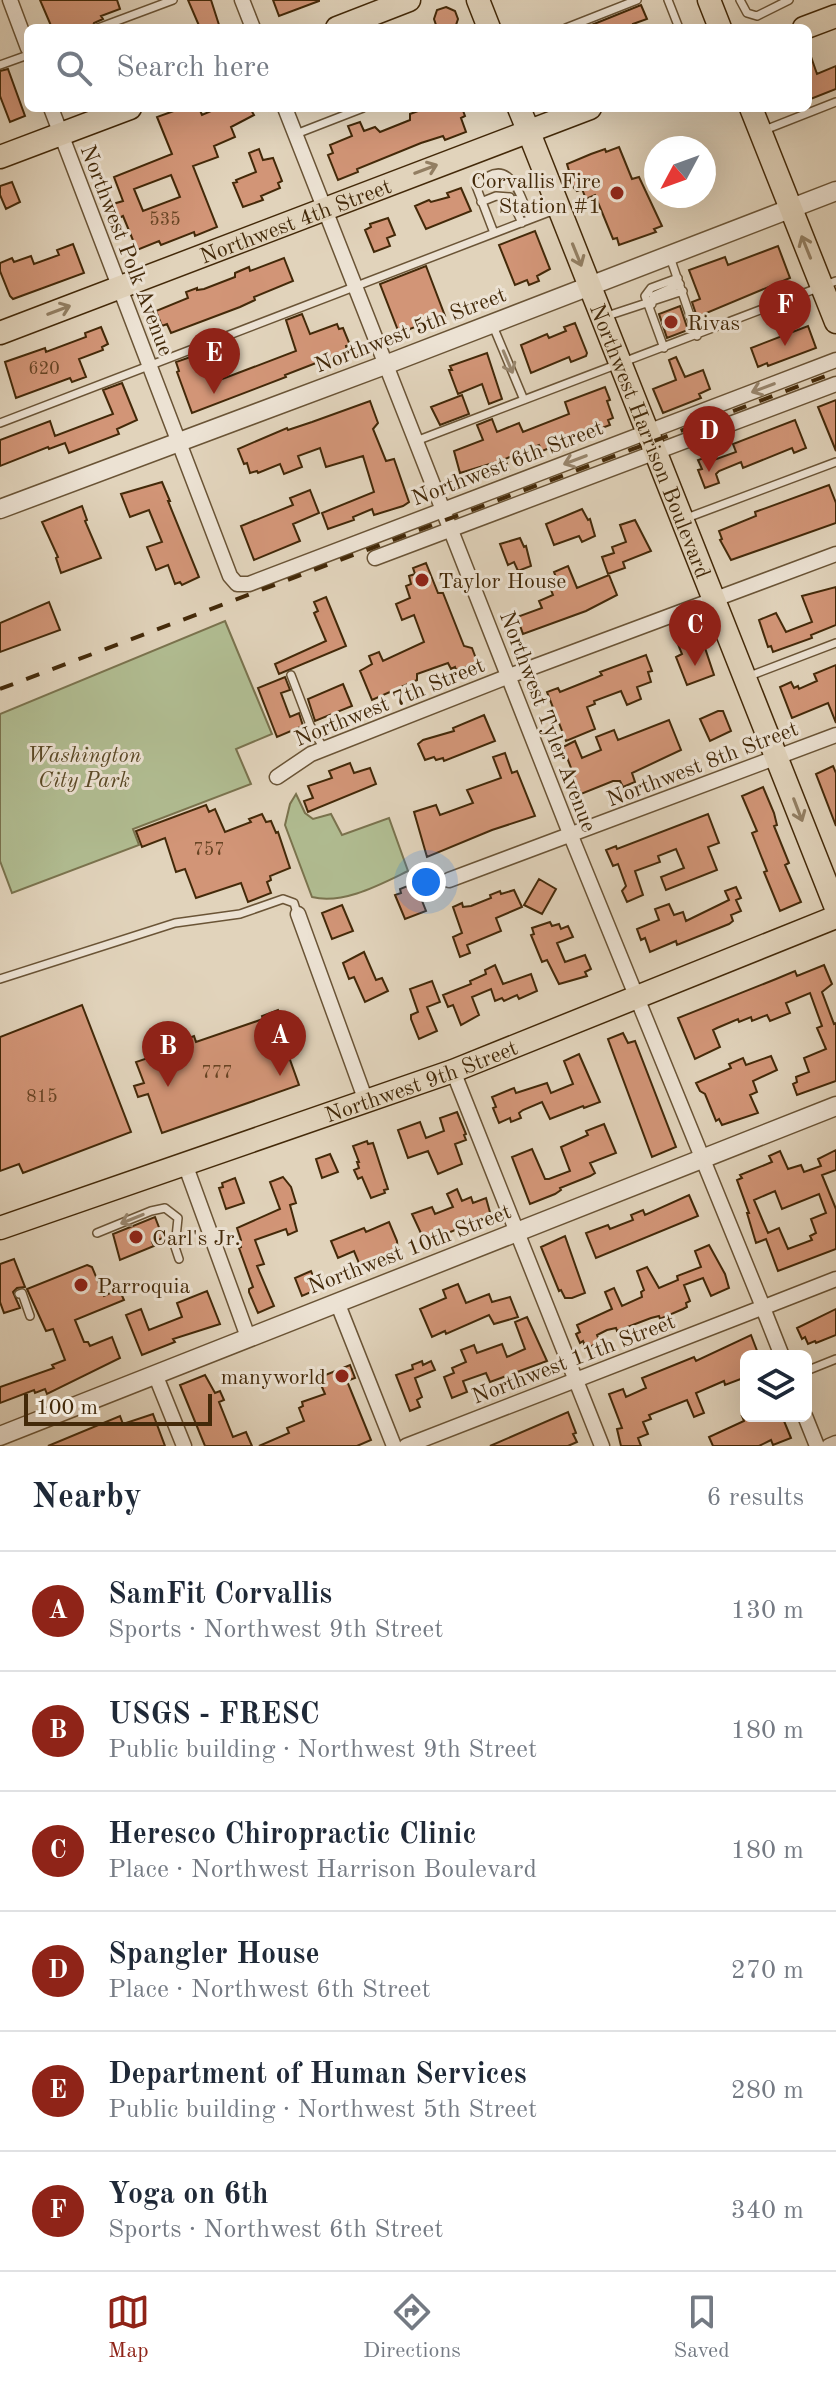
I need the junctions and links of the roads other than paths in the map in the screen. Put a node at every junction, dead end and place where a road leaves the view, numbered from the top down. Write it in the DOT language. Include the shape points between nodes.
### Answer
graph roads {
  1 [pos="10,0"];
  2 [pos="173,0"];
  3 [pos="242,0"];
  4 [pos="409,0"];
  5 [pos="478,0"];
  6 [pos="637,0"];
  7 [pos="668,0"];
  8 [pos="709,0"];
  9 [pos="740,0"];
  10 [pos="789,0"];
  11 [pos="373,6"];
  12 [pos="836,16"];
  13 [pos="109,24"];
  14 [pos="251,24"];
  15 [pos="344,24"];
  16 [pos="487,24"];
  17 [pos="576,24"];
  18 [pos="677,24"];
  19 [pos="718,24"];
  20 [pos="812,25"];
  21 [pos="24,37"];
  22 [pos="24,56"];
  23 [pos="0,65"];
  24 [pos="836,102"];
  25 [pos="812,111"];
  26 [pos="53,112"];
  27 [pos="119,112"];
  28 [pos="287,112"];
  29 [pos="353,112"];
  30 [pos="521,112"];
  31 [pos="579,112"];
  32 [pos="753,112"];
  33 [pos="810,112"];
  34 [pos="528,130"];
  35 [pos="760,131"];
  36 [pos="61,134"];
  37 [pos="296,134"];
  38 [pos="0,157"];
  39 [pos="836,191"];
  40 [pos="481,202"];
  41 [pos="324,207"];
  42 [pos="559,208"];
  43 [pos="791,209"];
  44 [pos="526,221"];
  45 [pos="494,233"];
  46 [pos="669,255"];
  47 [pos="829,284"];
  48 [pos="355,286"];
  49 [pos="589,286"];
  50 [pos="681,286"];
  51 [pos="118,287"];
  52 [pos="649,304"];
  53 [pos="602,318"];
  54 [pos="836,322"];
  55 [pos="492,324"];
  56 [pos="0,333"];
  57 [pos="697,336"];
  58 [pos="664,348"];
  59 [pos="836,360"];
  60 [pos="620,364"];
  61 [pos="385,365"];
  62 [pos="149,366"];
  63 [pos="836,384"];
  64 [pos="524,400"];
  65 [pos="0,423"];
  66 [pos="415,441"];
  67 [pos="179,442"];
  68 [pos="652,442"];
  69 [pos="836,462"];
  70 [pos="0,509"];
  71 [pos="442,510"];
  72 [pos="682,520"];
  73 [pos="450,529"];
  74 [pos="836,554"];
  75 [pos="375,558"];
  76 [pos="237,584"];
  77 [pos="714,600"];
  78 [pos="836,643"];
  79 [pos="291,675"];
  80 [pos="509,676"];
  81 [pos="745,677"];
  82 [pos="836,735"];
  83 [pos="324,749"];
  84 [pos="777,758"];
  85 [pos="277,777"];
  86 [pos="571,836"];
  87 [pos="449,880"];
  88 [pos="836,908"];
  89 [pos="298,914"];
  90 [pos="836,917"];
  91 [pos="0,979"];
  92 [pos="637,998"];
  93 [pos="453,1071"];
  94 [pos="366,1101"];
  95 [pos="836,1106"];
  96 [pos="703,1158"];
  97 [pos="185,1164"];
  98 [pos="0,1228"];
  99 [pos="517,1232"];
  100 [pos="97,1233"];
  101 [pos="179,1259"];
  102 [pos="836,1279"];
  103 [pos="19,1294"];
  104 [pos="337,1302"];
  105 [pos="762,1308"];
  106 [pos="30,1316"];
  107 [pos="248,1337"];
  108 [pos="780,1350"];
  109 [pos="836,1359"];
  110 [pos="812,1369"];
  111 [pos="155,1374"];
  112 [pos="576,1381"];
  113 [pos="807,1422"];
  114 [pos="0,1436"];
  115 [pos="836,1443"];
  116 [pos="184,1446"];
  117 [pos="394,1446"];
  118 [pos="406,1446"];
  119 [pos="602,1446"];
  120 [pos="817,1446"];
  121 [pos="829,1446"];
  1 -- 21 [label="street"];
  2 -- 13 [label="lane"];
  3 -- 14 [label="street"];
  4 -- 11 [label="main road"];
  5 -- 16 [label="main road"];
  6 -- 17 [label="lane"];
  7 -- 18 [label="lane"];
  8 -- 19 [label="main road"];
  9 -- 10 [label="lane" via="747,13 757,16"];
  11 -- 15 [label="main road"];
  12 -- 20 [label="main road"];
  22 -- 23 [label="lane"];
  24 -- 25 [label="lane"];
  26 -- 36 [label="street, Northwest Polk Avenue"];
  27 -- 36 [label="main road"];
  28 -- 37 [label="street, Northwest Tyler Avenue"];
  29 -- 37 [label="lane"];
  30 -- 34 [label="main road, Northwest Harrison Boulevard"];
  31 -- 34 [label="main road, Northwest 4th Street"];
  32 -- 35 [label="main road"];
  33 -- 35 [label="lane"];
  41 -- 34 [label="main road, Northwest 4th Street, one-way"];
  34 -- 42 [label="main road, Northwest Harrison Boulevard"];
  35 -- 43 [label="main road"];
  36 -- 38 [label="main road"];
  36 -- 51 [label="street, Northwest Polk Avenue"];
  37 -- 41 [label="street, Northwest Tyler Avenue"];
  39 -- 43 [label="street, Northwest 5th Street"];
  40 -- 44 [label="lane" via="510,197"];
  40 -- 44 [label="lane" via="476,186 504,174 516,183"];
  40 -- 45 [label="lane"];
  41 -- 48 [label="street, Northwest Tyler Avenue"];
  41 -- 51 [label="main road, Northwest 4th Street"];
  42 -- 44 [label="lane"];
  42 -- 49 [label="main road, Northwest Harrison Boulevard, one-way"];
  43 -- 46 [label="street, Northwest 5th Street"];
  47 -- 43 [label="main road, one-way"];
  44 -- 45 [label="lane"];
  45 -- 48 [label="lane"];
  46 -- 49 [label="street, Northwest 5th Street"];
  46 -- 50 [label="lane"];
  47 -- 54 [label="main road"];
  47 -- 57 [label="lane"];
  48 -- 61 [label="street, Northwest Tyler Avenue"];
  48 -- 62 [label="lane"];
  49 -- 53 [label="main road, Northwest Harrison Boulevard"];
  49 -- 55 [label="street, Northwest 5th Street"];
  50 -- 52 [label="lane"];
  50 -- 52 [label="lane" via="647,291"];
  50 -- 57 [label="lane"];
  56 -- 51 [label="main road, Northwest 4th Street, one-way"];
  51 -- 62 [label="street, Northwest Polk Avenue"];
  52 -- 53 [label="lane"];
  52 -- 58 [label="lane"];
  53 -- 60 [label="main road, Northwest Harrison Boulevard"];
  55 -- 61 [label="street, Northwest 5th Street"];
  55 -- 64 [label="lane, one-way"];
  57 -- 58 [label="lane"];
  58 -- 60 [label="lane"];
  59 -- 68 [label="street, Northwest 6th Street, one-way"];
  60 -- 64 [label="lane"];
  60 -- 68 [label="main road, Northwest Harrison Boulevard"];
  61 -- 66 [label="street, Northwest Tyler Avenue"];
  61 -- 67 [label="street, Northwest 5th Street"];
  62 -- 65 [label="lane"];
  62 -- 67 [label="street, Northwest Polk Avenue"];
  63 -- 68 [label="street, Northwest 6th Street"];
  64 -- 66 [label="lane"];
  66 -- 71 [label="street, Northwest Tyler Avenue"];
  67 -- 70 [label="street, Northwest 5th Street"];
  67 -- 76 [label="street, Northwest Polk Avenue"];
  68 -- 71 [label="street, Northwest 6th Street, one-way"];
  68 -- 72 [label="main road, Northwest Harrison Boulevard"];
  68 -- 73 [label="street, Northwest 6th Street"];
  69 -- 72 [label="lane"];
  71 -- 73 [label="street, Northwest Tyler Avenue"];
  71 -- 76 [label="street, Northwest 6th Street" via="249,584"];
  72 -- 77 [label="main road, Northwest Harrison Boulevard"];
  73 -- 75 [label="street, Northwest 6th Street"];
  73 -- 80 [label="street, Northwest Tyler Avenue"];
  74 -- 77 [label="street, Northwest 7th Street"];
  77 -- 80 [label="street, Northwest 7th Street"];
  77 -- 81 [label="main road, Northwest Harrison Boulevard"];
  78 -- 81 [label="lane"];
  79 -- 83 [label="lane"];
  80 -- 83 [label="street, Northwest 7th Street"];
  80 -- 86 [label="street, Northwest Tyler Avenue"];
  81 -- 84 [label="main road, Northwest Harrison Boulevard"];
  82 -- 84 [label="street, Northwest 8th Street"];
  83 -- 85 [label="street, Northwest 7th Street"];
  84 -- 86 [label="street, Northwest 8th Street"];
  84 -- 88 [label="main road, Northwest Harrison Boulevard, one-way"];
  86 -- 87 [label="street, Northwest 8th Street"];
  86 -- 92 [label="street, Northwest Tyler Avenue"];
  89 -- 91 [label="lane" via="294,903 283,899 240,914 175,923"];
  89 -- 94 [label="street"];
  90 -- 92 [label="main road, Northwest 9th Street"];
  92 -- 93 [label="main road, Northwest 9th Street"];
  92 -- 96 [label="street, Northwest Tyler Avenue"];
  93 -- 94 [label="main road, Northwest 9th Street"];
  93 -- 99 [label="street"];
  94 -- 97 [label="main road, Northwest 9th Street"];
  95 -- 96 [label="street, Northwest 10th Street"];
  96 -- 99 [label="street, Northwest 10th Street"];
  96 -- 105 [label="street, Northwest Tyler Avenue"];
  97 -- 98 [label="main road, Northwest 9th Street"];
  97 -- 107 [label="street"];
  99 -- 104 [label="street, Northwest 10th Street"];
  99 -- 112 [label="street"];
  101 -- 100 [label="lane, one-way" via="178,1218 165,1208"];
  102 -- 105 [label="street, Northwest 11th Street"];
  103 -- 106 [label="lane"];
  104 -- 107 [label="street, Northwest 10th Street"];
  104 -- 117 [label="street"];
  105 -- 108 [label="street, Northwest Tyler Avenue"];
  105 -- 112 [label="street, Northwest 11th Street"];
  107 -- 111 [label="street, Northwest 10th Street"];
  109 -- 110 [label="lane"];
  111 -- 114 [label="street, Northwest 10th Street"];
  111 -- 116 [label="street"];
  112 -- 118 [label="street, Northwest 11th Street"];
  112 -- 119 [label="street"];
  113 -- 120 [label="street"];
  115 -- 121 [label="street"];
}
